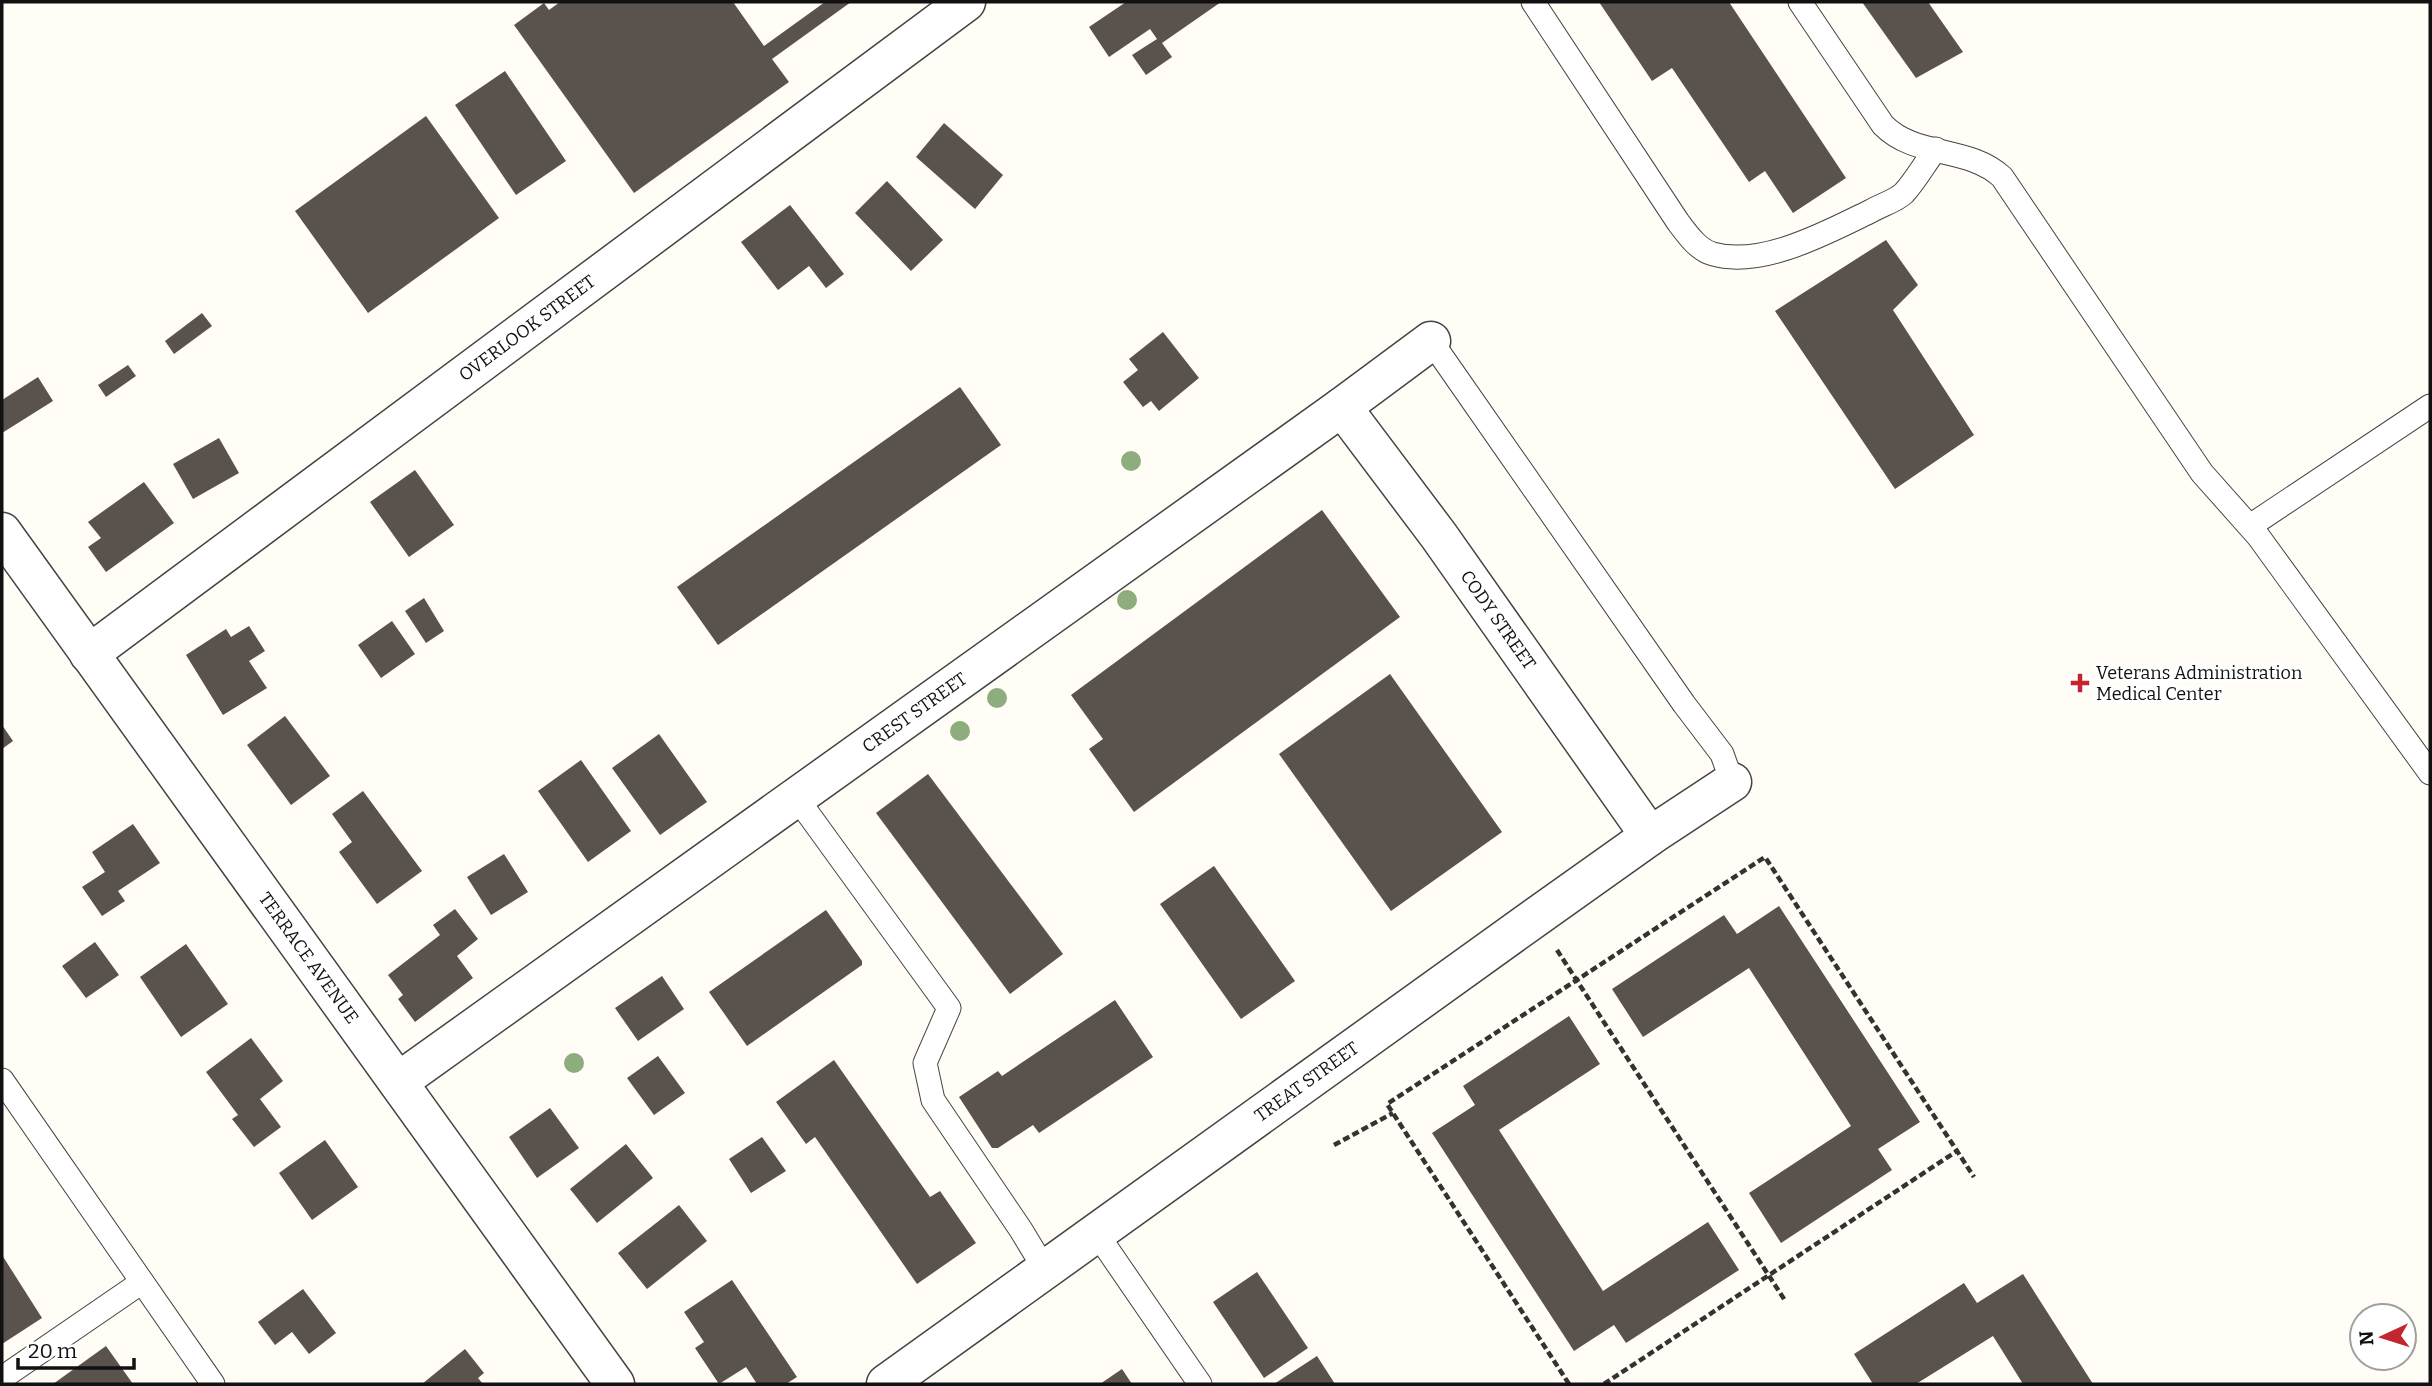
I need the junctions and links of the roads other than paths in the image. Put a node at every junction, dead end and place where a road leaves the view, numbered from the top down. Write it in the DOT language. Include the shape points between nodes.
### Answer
graph roads {
  1 [pos="966,2"];
  2 [pos="1533,2"];
  3 [pos="1800,2"];
  4 [pos="1936,149"];
  5 [pos="1431,341"];
  6 [pos="2430,406"];
  7 [pos="1342,407"];
  8 [pos="2250,526"];
  9 [pos="2,532"];
  10 [pos="89,654"];
  11 [pos="2430,773"];
  12 [pos="1732,782"];
  13 [pos="796,797"];
  14 [pos="1650,836"];
  15 [pos="2,1080"];
  16 [pos="398,1082"];
  17 [pos="1097,1234"];
  18 [pos="1044,1268"];
  19 [pos="142,1282"];
  20 [pos="2,1378"];
  21 [pos="213,1384"];
  22 [pos="615,1384"];
  23 [pos="886,1384"];
  24 [pos="1200,1384"];
  1 -- 10 [label="street, OVERLOOK STREET"];
  2 -- 4 [label="lane" via="1678,222 1693,242 1711,254 1763,254 1836,228 1903,194"];
  3 -- 4 [label="lane" via="1885,127"];
  4 -- 8 [label="lane" via="1981,162 2002,177 2197,467"];
  5 -- 7 [label="street, CREST STREET"];
  5 -- 12 [label="lane" via="1722,754"];
  6 -- 8 [label="lane"];
  7 -- 13 [label="street, CREST STREET"];
  7 -- 14 [label="street, CODY STREET"];
  8 -- 11 [label="lane"];
  9 -- 10 [label="street, TERRACE AVENUE"];
  10 -- 16 [label="street, TERRACE AVENUE"];
  12 -- 14 [label="street, TREAT STREET"];
  13 -- 16 [label="street, CREST STREET"];
  13 -- 18 [label="lane" via="948,1008 925,1063 933,1100"];
  14 -- 17 [label="street, TREAT STREET"];
  15 -- 19 [label="lane"];
  16 -- 22 [label="street, TERRACE AVENUE"];
  17 -- 18 [label="street, TREAT STREET"];
  17 -- 24 [label="lane"];
  18 -- 23 [label="street, TREAT STREET"];
  19 -- 20 [label="lane"];
  19 -- 21 [label="lane"];
}
